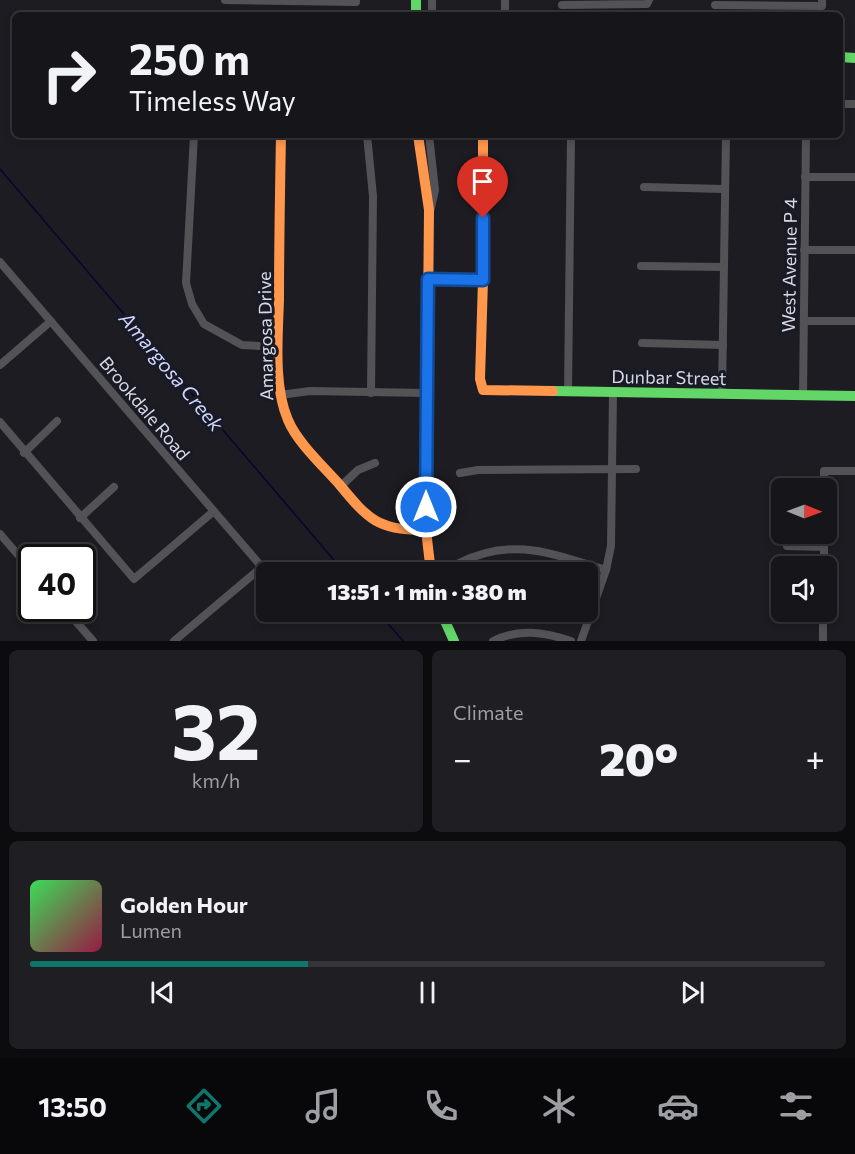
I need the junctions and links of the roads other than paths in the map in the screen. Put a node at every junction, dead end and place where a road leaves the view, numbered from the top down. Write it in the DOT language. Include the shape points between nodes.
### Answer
graph roads {
  1 [pos="225,0"];
  2 [pos="290,1"];
  3 [pos="356,2"];
  4 [pos="648,2"];
  5 [pos="822,3"];
  6 [pos="562,5"];
  7 [pos="716,5"];
  8 [pos="194,138"];
  9 [pos="281,138"];
  10 [pos="367,138"];
  11 [pos="418,138"];
  12 [pos="429,138"];
  13 [pos="483,138"];
  14 [pos="571,138"];
  15 [pos="726,138"];
  16 [pos="806,138"];
  17 [pos="805,177"];
  18 [pos="855,177"];
  19 [pos="644,187"];
  20 [pos="724,189"];
  21 [pos="429,219"];
  22 [pos="804,250"];
  23 [pos="855,250"];
  24 [pos="1,266"];
  25 [pos="641,266"];
  26 [pos="724,267"];
  27 [pos="428,279"];
  28 [pos="483,280"];
  29 [pos="51,321"];
  30 [pos="804,321"];
  31 [pos="855,321"];
  32 [pos="642,343"];
  33 [pos="723,345"];
  34 [pos="278,347"];
  35 [pos="0,365"];
  36 [pos="568,392"];
  37 [pos="613,392"];
  38 [pos="371,393"];
  39 [pos="427,393"];
  40 [pos="722,394"];
  41 [pos="280,395"];
  42 [pos="803,395"];
  43 [pos="855,396"];
  44 [pos="57,421"];
  45 [pos="0,422"];
  46 [pos="24,453"];
  47 [pos="375,463"];
  48 [pos="612,469"];
  49 [pos="636,469"];
  50 [pos="855,471"];
  51 [pos="460,473"];
  52 [pos="824,478"];
  53 [pos="341,486"];
  54 [pos="114,487"];
  55 [pos="214,512"];
  56 [pos="80,518"];
  57 [pos="426,530"];
  58 [pos="0,534"];
  59 [pos="787,546"];
  60 [pos="824,547"];
  61 [pos="18,555"];
  62 [pos="824,556"];
  63 [pos="258,562"];
  64 [pos="430,562"];
  65 [pos="461,562"];
  66 [pos="578,562"];
  67 [pos="598,568"];
  68 [pos="606,570"];
  69 [pos="256,577"];
  70 [pos="76,622"];
  71 [pos="445,622"];
  72 [pos="823,622"];
  73 [pos="93,641"];
  74 [pos="174,641"];
  75 [pos="453,641"];
  76 [pos="493,641"];
  77 [pos="571,641"];
  78 [pos="581,641"];
  79 [pos="823,641"];
  1 -- 2 [label="street"];
  2 -- 3 [label="street"];
  4 -- 6 [label="street"];
  5 -- 7 [label="street"];
  8 -- 34 [label="street" via="186,283 192,304 204,324 242,345"];
  9 -- 34 [label="street, Amargosa Drive"];
  10 -- 38 [label="street" via="373,196"];
  11 -- 21 [label="street"];
  12 -- 21 [label="street" via="435,190"];
  13 -- 28 [label="street"];
  14 -- 36 [label="street"];
  15 -- 20 [label="street"];
  16 -- 17 [label="street, West Avenue P 4"];
  17 -- 18 [label="street"];
  17 -- 22 [label="street, West Avenue P 4"];
  19 -- 20 [label="street"];
  20 -- 26 [label="street"];
  21 -- 27 [label="street"];
  22 -- 23 [label="street"];
  22 -- 30 [label="street, West Avenue P 4"];
  24 -- 29 [label="street, Brookdale Road"];
  25 -- 26 [label="street"];
  26 -- 33 [label="street"];
  27 -- 28 [label="street"];
  27 -- 39 [label="street"];
  28 -- 36 [label="street, Dunbar Street" via="483,390"];
  29 -- 35 [label="street"];
  29 -- 55 [label="street, Brookdale Road"];
  30 -- 31 [label="street"];
  30 -- 42 [label="street, West Avenue P 4"];
  32 -- 33 [label="street"];
  33 -- 40 [label="street"];
  34 -- 41 [label="street, Amargosa Drive"];
  36 -- 37 [label="street, Dunbar Street"];
  37 -- 40 [label="street, Dunbar Street"];
  37 -- 48 [label="street"];
  38 -- 39 [label="street"];
  38 -- 41 [label="street" via="310,391"];
  39 -- 57 [label="street"];
  40 -- 42 [label="street, Dunbar Street"];
  41 -- 53 [label="street, Amargosa Drive" via="289,424"];
  42 -- 43 [label="street, Dunbar Street"];
  44 -- 46 [label="street"];
  45 -- 46 [label="street"];
  46 -- 56 [label="street"];
  47 -- 53 [label="street" via="358,470"];
  48 -- 49 [label="street"];
  48 -- 51 [label="street"];
  48 -- 68 [label="street"];
  50 -- 52 [label="street" via="824,471"];
  53 -- 57 [label="street, Amargosa Drive" via="375,523 390,529"];
  54 -- 56 [label="street"];
  55 -- 56 [label="street" via="134,579"];
  55 -- 63 [label="street, Brookdale Road"];
  57 -- 64 [label="street"];
  58 -- 61 [label="street"];
  59 -- 60 [label="street"];
  60 -- 62 [label="street"];
  65 -- 66 [label="street" via="475,555 522,548"];
  67 -- 68 [label="street"];
  68 -- 78 [label="street"];
  69 -- 74 [label="street"];
  70 -- 73 [label="street"];
  71 -- 75 [label="street"];
  72 -- 79 [label="street"];
  76 -- 77 [label="street" via="510,634 541,632"];
}
